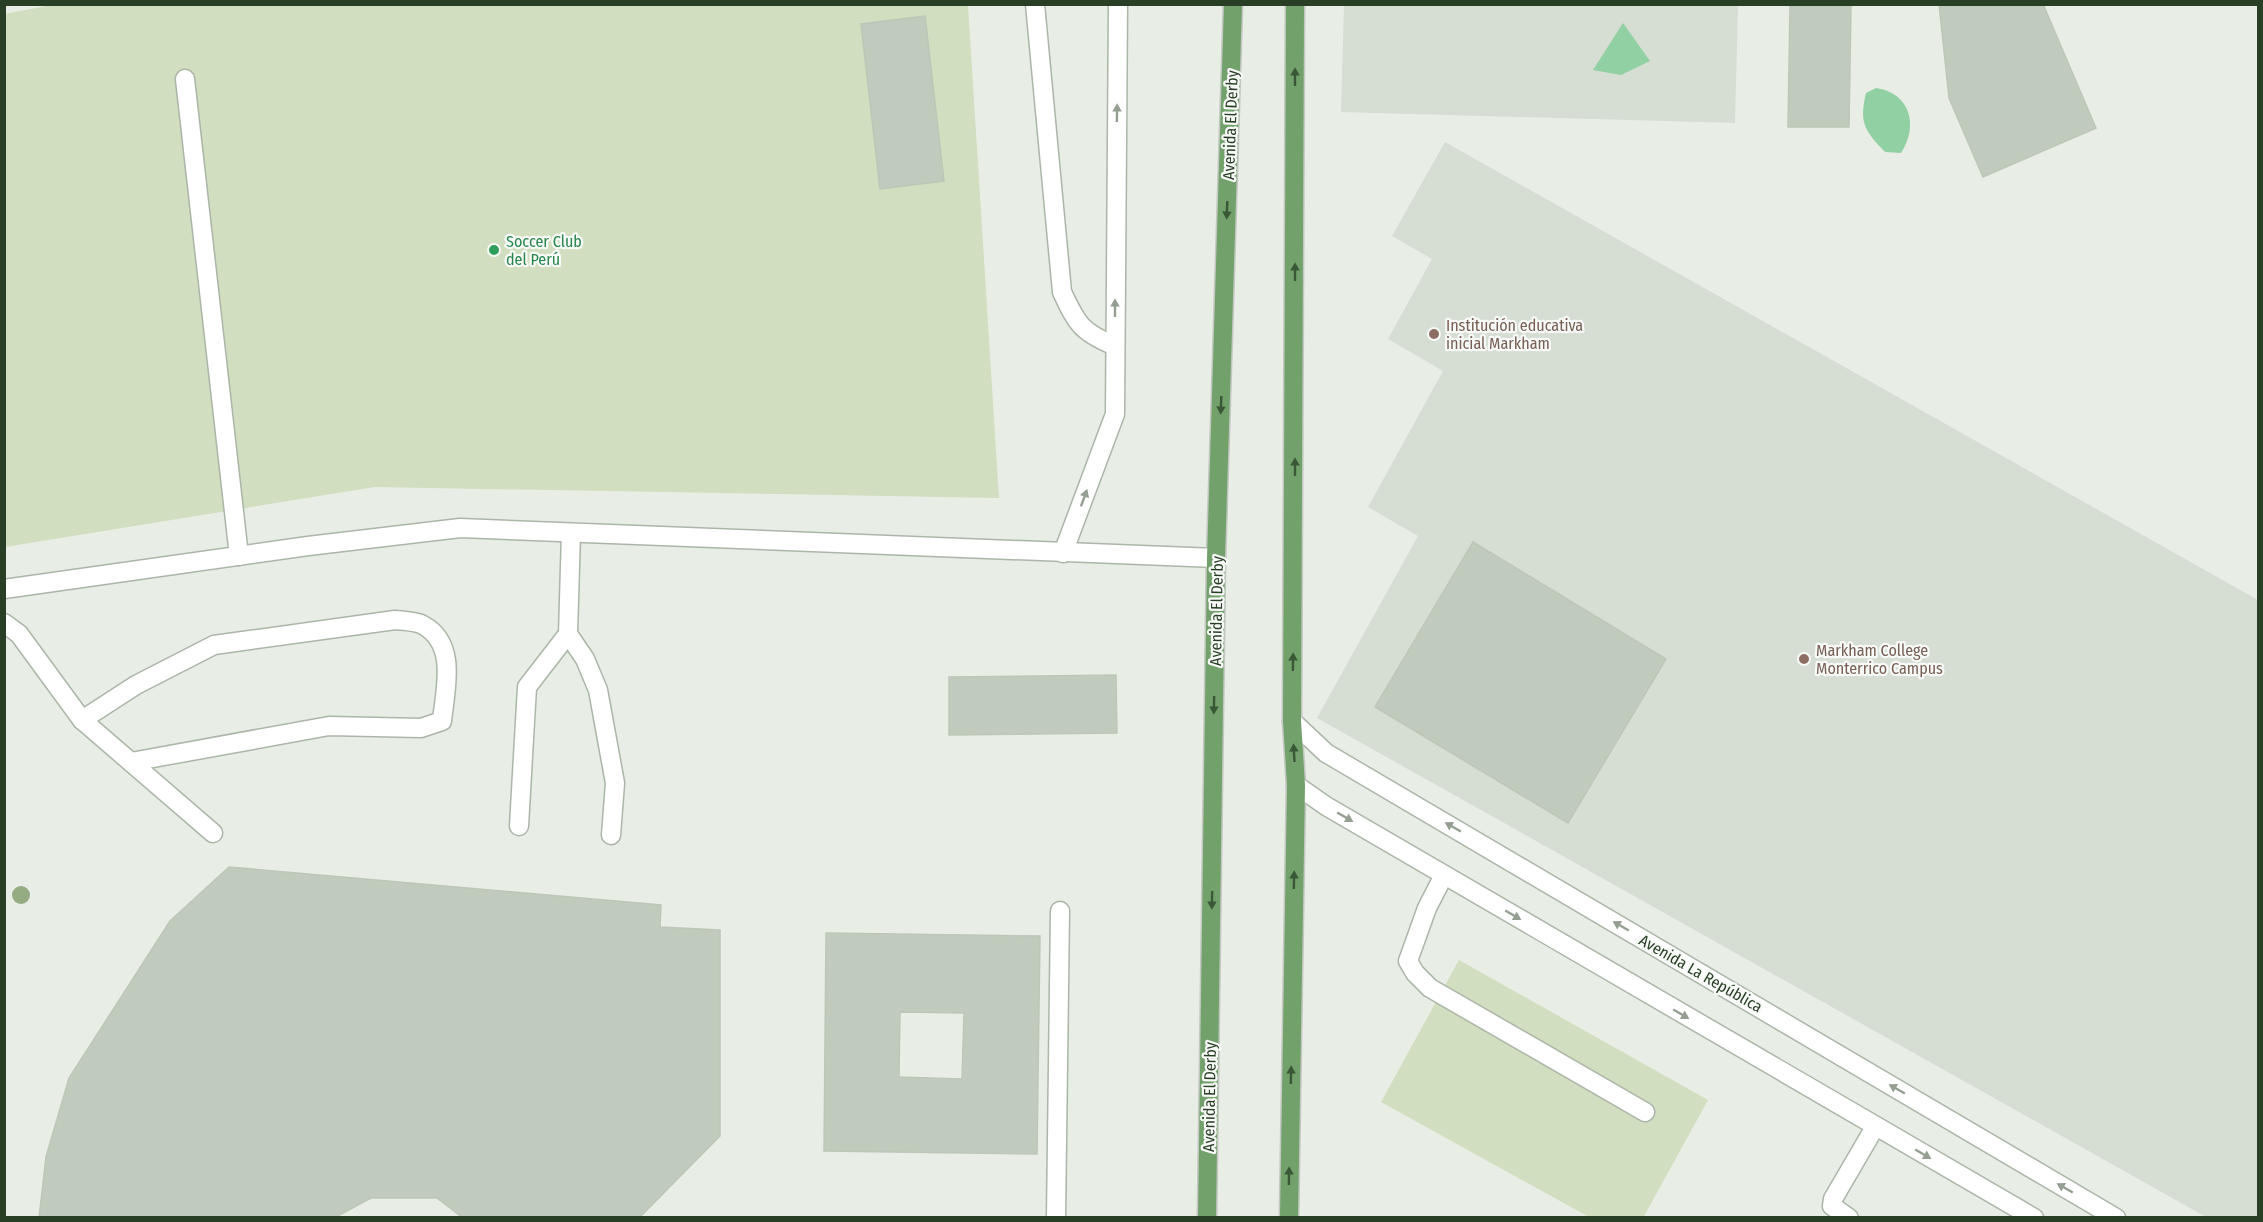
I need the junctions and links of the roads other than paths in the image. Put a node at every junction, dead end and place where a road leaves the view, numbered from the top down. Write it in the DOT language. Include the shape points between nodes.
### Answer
graph roads {
  1 [pos="1035,4"];
  2 [pos="1118,4"];
  3 [pos="1233,4"];
  4 [pos="1296,4"];
  5 [pos="185,79"];
  6 [pos="1114,346"];
  7 [pos="571,533"];
  8 [pos="1064,553"];
  9 [pos="239,556"];
  10 [pos="1216,558"];
  11 [pos="6,593"];
  12 [pos="4,623"];
  13 [pos="568,634"];
  14 [pos="82,720"];
  15 [pos="1292,721"];
  16 [pos="131,762"];
  17 [pos="1296,785"];
  18 [pos="519,826"];
  19 [pos="213,832"];
  20 [pos="610,835"];
  21 [pos="1444,875"];
  22 [pos="1060,911"];
  23 [pos="1645,1112"];
  24 [pos="1875,1127"];
  25 [pos="2032,1217"];
  26 [pos="1056,1218"];
  27 [pos="1207,1218"];
  28 [pos="1289,1218"];
  29 [pos="1850,1218"];
  30 [pos="2116,1218"];
  1 -- 6 [label="street" via="1062,292 1073,316 1089,335"];
  6 -- 2 [label="street, one-way"];
  3 -- 10 [label="main road, Avenida El Derby, one-way"];
  15 -- 4 [label="main road, one-way"];
  5 -- 9 [label="street"];
  8 -- 6 [label="street, one-way" via="1115,414"];
  7 -- 8 [label="street"];
  7 -- 9 [label="street" via="460,528"];
  7 -- 13 [label="street"];
  8 -- 10 [label="street"];
  9 -- 11 [label="street"];
  10 -- 27 [label="main road, Avenida El Derby, one-way"];
  12 -- 14 [label="street" via="19,634"];
  13 -- 18 [label="street" via="527,687"];
  13 -- 20 [label="street" via="585,659 598,690 615,783"];
  14 -- 16 [label="street"];
  14 -- 16 [label="street" via="136,685 214,645 395,620 423,624 439,638 448,664 442,721 421,728 329,726"];
  17 -- 15 [label="main road, one-way"];
  30 -- 15 [label="street, Avenida La República, one-way" via="1326,753"];
  16 -- 19 [label="street"];
  17 -- 21 [label="street, one-way"];
  28 -- 17 [label="main road, one-way"];
  21 -- 23 [label="street" via="1408,961 1415,973 1430,988"];
  21 -- 24 [label="street, one-way"];
  22 -- 26 [label="street"];
  24 -- 25 [label="street, one-way"];
  24 -- 29 [label="street" via="1833,1199 1832,1206"];
}
